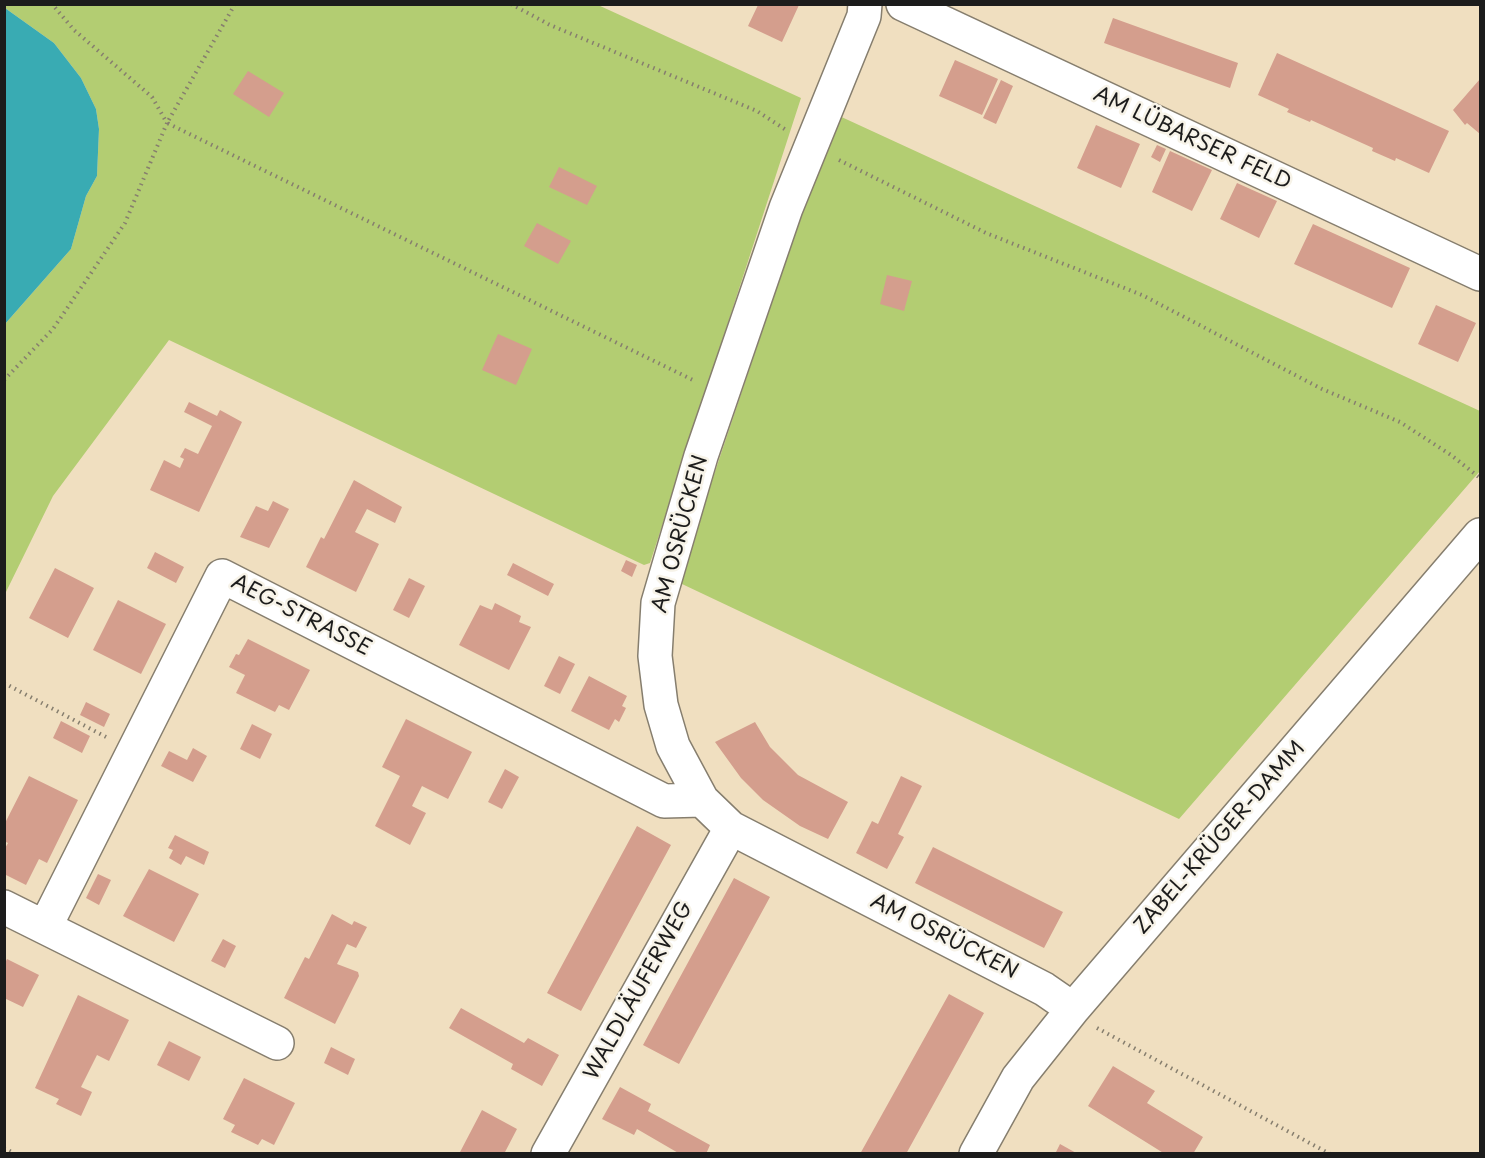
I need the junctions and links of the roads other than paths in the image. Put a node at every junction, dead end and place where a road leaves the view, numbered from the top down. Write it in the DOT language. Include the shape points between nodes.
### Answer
graph roads {
  1 [pos="865,4"];
  2 [pos="903,4"];
  3 [pos="1480,274"];
  4 [pos="1480,535"];
  5 [pos="702,800"];
  6 [pos="731,828"];
  7 [pos="4,907"];
  8 [pos="45,927"];
  9 [pos="1073,1010"];
  10 [pos="277,1043"];
  11 [pos="548,1154"];
  12 [pos="976,1154"];
  1 -- 5 [label="street, AM OSRÜCKEN" via="864,16 786,208 701,456 658,603 655,656 661,705 674,746"];
  2 -- 3 [label="street, AM LÜBARSER FELD"];
  4 -- 9 [label="street, ZABEL-KRÜGER-DAMM"];
  5 -- 6 [label="street, AM OSRÜCKEN"];
  5 -- 8 [label="street, AEG-STRASSE" via="664,801 222,576"];
  6 -- 9 [label="street, AM OSRÜCKEN" via="1044,989"];
  6 -- 11 [label="street, WALDLÄUFERWEG"];
  7 -- 8 [label="street"];
  8 -- 10 [label="street"];
  9 -- 12 [label="street, ZABEL-KRÜGER-DAMM" via="1018,1078"];
}
